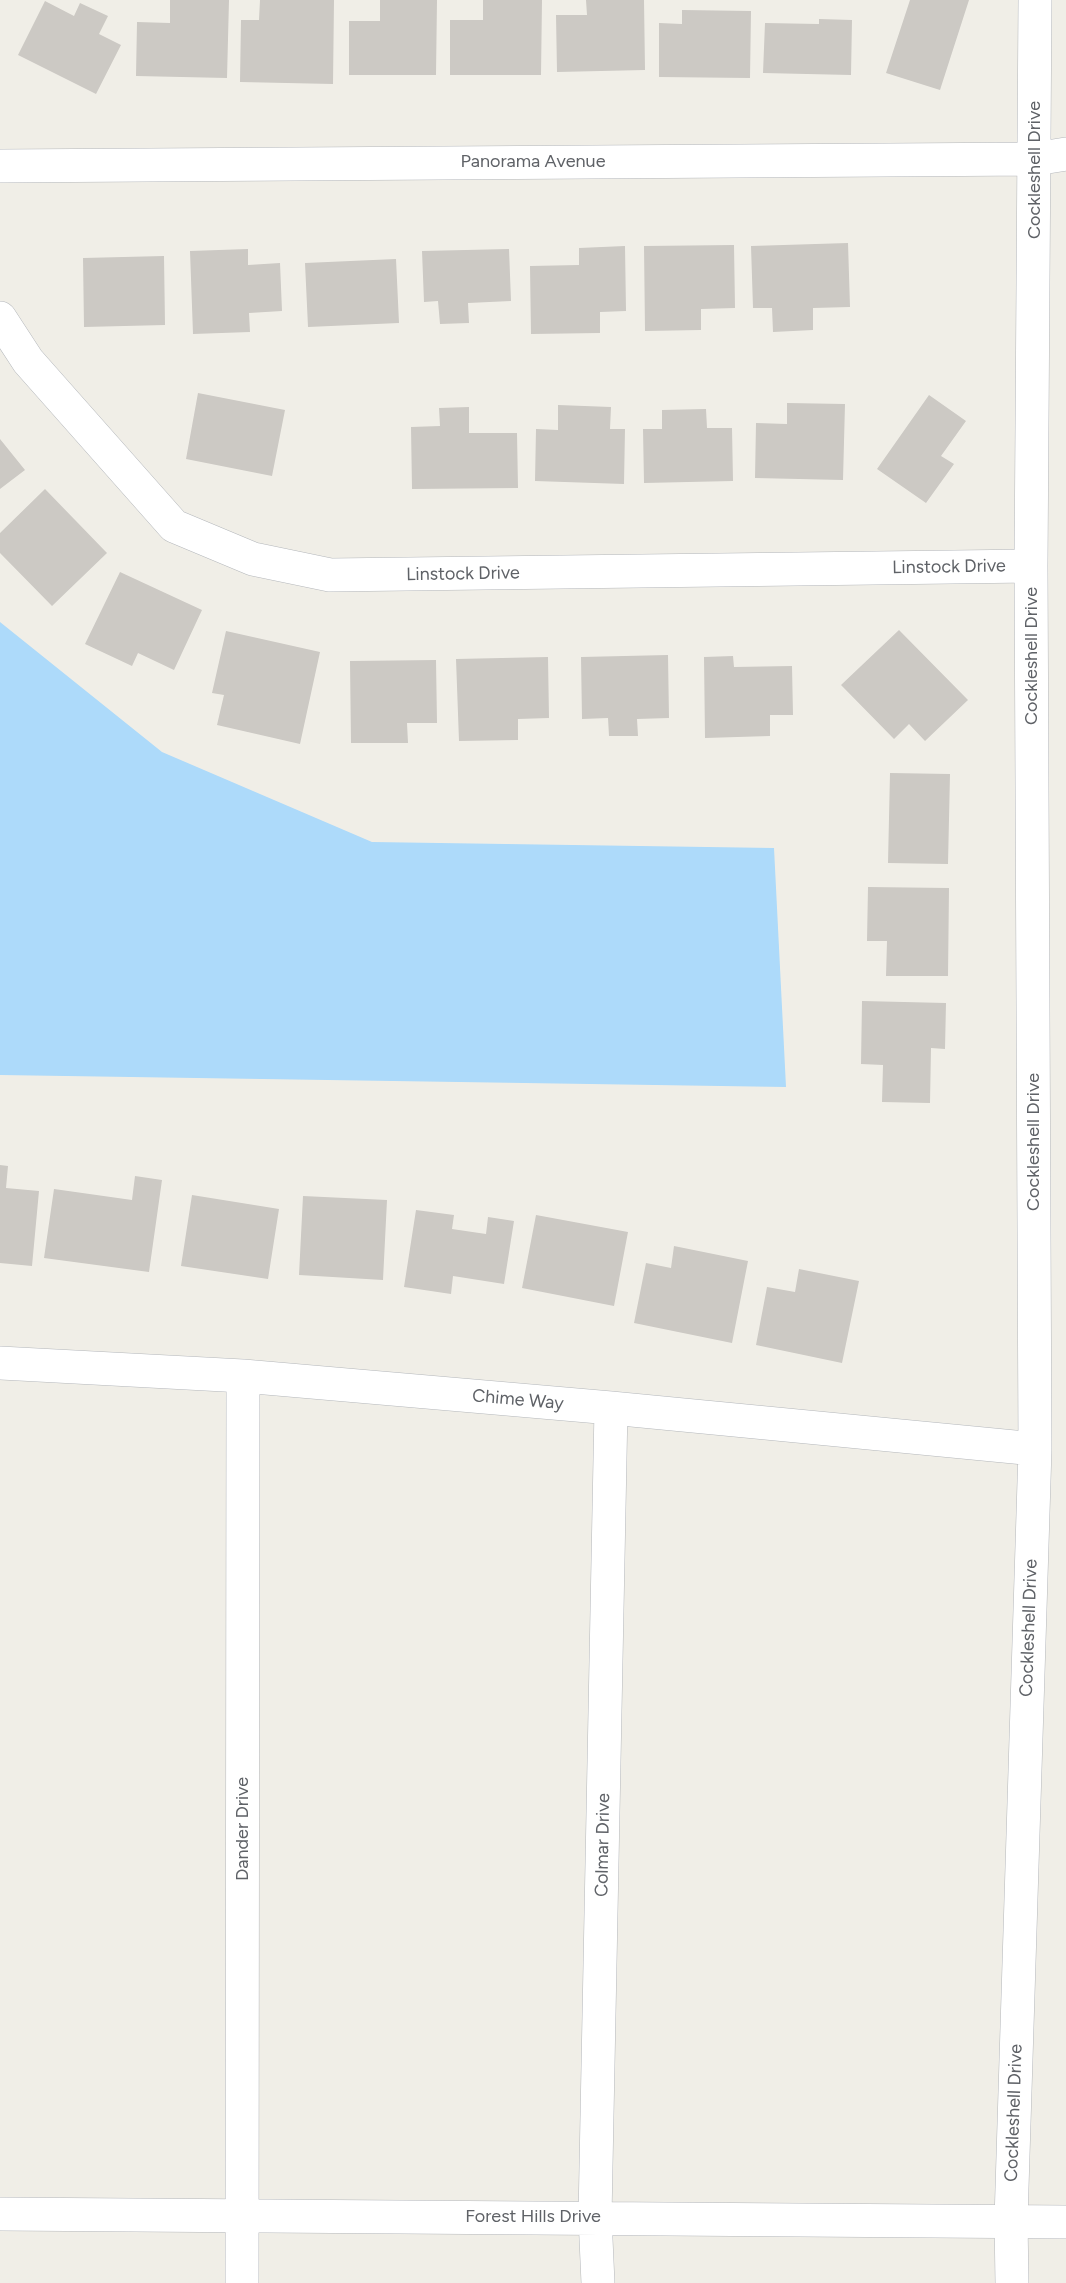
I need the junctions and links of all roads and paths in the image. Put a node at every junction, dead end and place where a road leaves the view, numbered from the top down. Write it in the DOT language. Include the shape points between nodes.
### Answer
graph roads {
  1 [pos="1035,0"];
  2 [pos="1051,157"];
  3 [pos="0,166"];
  4 [pos="0,318"];
  5 [pos="1031,566"];
  6 [pos="0,1363"];
  7 [pos="243,1376"];
  8 [pos="611,1408"];
  9 [pos="1035,1449"];
  10 [pos="0,2214"];
  11 [pos="243,2216"];
  12 [pos="595,2217"];
  13 [pos="1011,2220"];
  14 [pos="1066,2222"];
  15 [pos="242,2283"];
  16 [pos="598,2283"];
  17 [pos="1012,2283"];
  1 -- 2 [label="street, Cockleshell Drive"];
  2 -- 3 [label="street, Panorama Avenue"];
  2 -- 5 [label="street, Cockleshell Drive"];
  4 -- 5 [label="street, Linstock Drive" via="28,361 174,526 253,559 330,575"];
  5 -- 9 [label="street, Cockleshell Drive"];
  6 -- 7 [label="street, Chime Way"];
  7 -- 8 [label="street, Chime Way"];
  7 -- 11 [label="street, Dander Drive"];
  8 -- 9 [label="street, Chime Way"];
  8 -- 12 [label="street, Colmar Drive"];
  9 -- 13 [label="street, Cockleshell Drive"];
  10 -- 11 [label="street, Forest Hills Drive"];
  11 -- 12 [label="street, Forest Hills Drive"];
  11 -- 15 [label="street, Dander Drive"];
  12 -- 13 [label="street, Forest Hills Drive"];
  12 -- 16 [label="street, Colmar Drive"];
  13 -- 14 [label="street, Forest Hills Drive"];
  13 -- 17 [label="street, Cockleshell Drive"];
}
